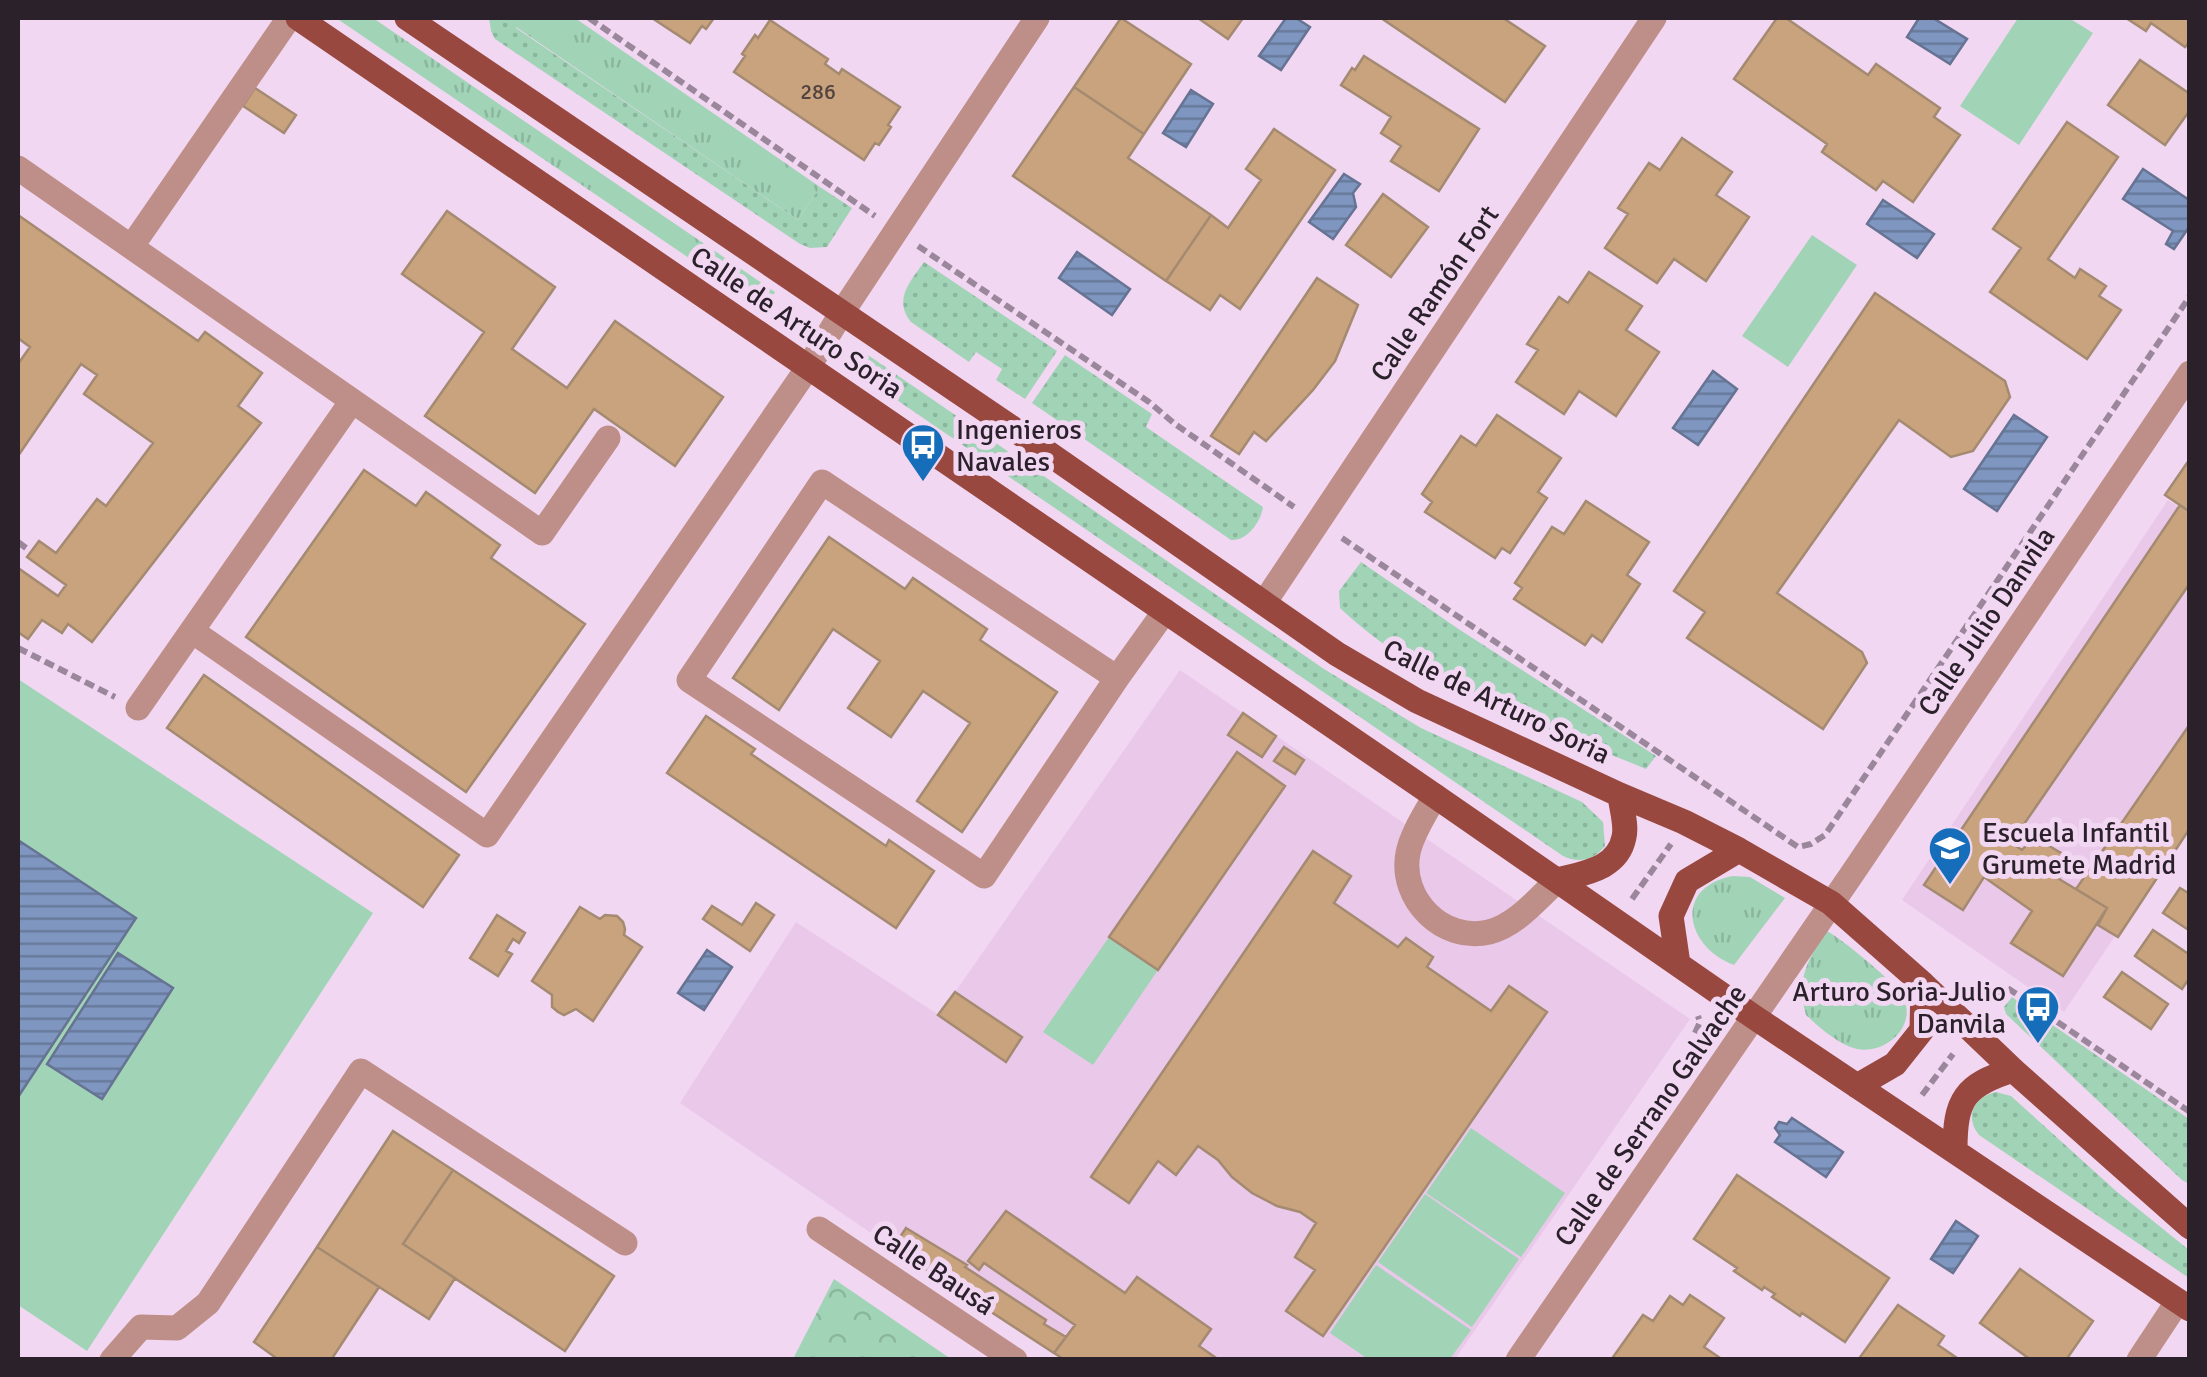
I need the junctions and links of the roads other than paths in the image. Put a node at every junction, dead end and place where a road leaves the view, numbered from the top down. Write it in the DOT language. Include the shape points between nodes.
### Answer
graph roads {
  1 [pos="289,18"];
  2 [pos="298,18"];
  3 [pos="1037,18"];
  4 [pos="1654,18"];
  5 [pos="412,19"];
  6 [pos="18,168"];
  7 [pos="132,246"];
  8 [pos="841,314"];
  9 [pos="809,366"];
  10 [pos="2190,373"];
  11 [pos="352,401"];
  12 [pos="608,438"];
  13 [pos="1264,603"];
  14 [pos="1165,611"];
  15 [pos="192,631"];
  16 [pos="1117,678"];
  17 [pos="138,708"];
  18 [pos="1620,795"];
  19 [pos="1435,796"];
  20 [pos="1739,850"];
  21 [pos="1558,880"];
  22 [pos="1832,904"];
  23 [pos="1678,964"];
  24 [pos="1923,984"];
  25 [pos="1754,1017"];
  26 [pos="2013,1070"];
  27 [pos="1857,1086"];
  28 [pos="1955,1150"];
  29 [pos="2190,1227"];
  30 [pos="819,1229"];
  31 [pos="625,1244"];
  32 [pos="2184,1305"];
  33 [pos="112,1360"];
  34 [pos="1015,1360"];
  35 [pos="1518,1360"];
  36 [pos="2139,1360"];
  1 -- 7 [label="street"];
  2 -- 9 [label="main road, Calle de Arturo Soria"];
  3 -- 8 [label="street"];
  4 -- 13 [label="street, Calle Ramón Fort"];
  5 -- 8 [label="main road, Calle de Arturo Soria"];
  6 -- 7 [label="street"];
  7 -- 11 [label="street"];
  8 -- 9 [label="street"];
  8 -- 13 [label="main road, Calle de Arturo Soria"];
  9 -- 14 [label="main road, Calle de Arturo Soria"];
  9 -- 15 [label="street" via="487,835"];
  10 -- 22 [label="street, Calle Julio Danvila"];
  11 -- 12 [label="street" via="542,532"];
  11 -- 15 [label="street"];
  13 -- 18 [label="main road, Calle de Arturo Soria" via="1417,701"];
  14 -- 16 [label="street"];
  14 -- 19 [label="main road, Calle de Arturo Soria"];
  15 -- 17 [label="street"];
  16 -- 16 [label="street" via="822,482 690,680 984,876"];
  18 -- 20 [label="main road, Calle de Arturo Soria"];
  18 -- 21 [label="main road, Calle de Arturo Soria" via="1625,836 1617,853 1605,867"];
  19 -- 21 [label="main road, Calle de Arturo Soria"];
  19 -- 21 [label="street" via="1408,853 1408,876 1427,915 1446,928 1490,932"];
  20 -- 22 [label="main road, Calle de Arturo Soria"];
  20 -- 23 [label="main road" via="1687,881 1672,916"];
  21 -- 23 [label="main road, Calle de Arturo Soria"];
  22 -- 24 [label="main road, Calle de Arturo Soria"];
  22 -- 25 [label="street, Calle de Serrano Galvache"];
  23 -- 25 [label="main road, Calle de Arturo Soria"];
  24 -- 26 [label="main road, Calle de Arturo Soria"];
  24 -- 27 [label="main road" via="1922,1030 1895,1064"];
  25 -- 27 [label="main road, Calle de Arturo Soria"];
  25 -- 35 [label="street, Calle de Serrano Galvache"];
  26 -- 28 [label="main road" via="1985,1078 1965,1096 1955,1119"];
  26 -- 29 [label="main road, Calle de Arturo Soria"];
  27 -- 28 [label="main road, Calle de Arturo Soria"];
  28 -- 32 [label="main road, Calle de Arturo Soria"];
  30 -- 34 [label="street, Calle Bausá"];
  31 -- 33 [label="street" via="361,1071 208,1303 177,1328 141,1327"];
  32 -- 36 [label="street"];
}
